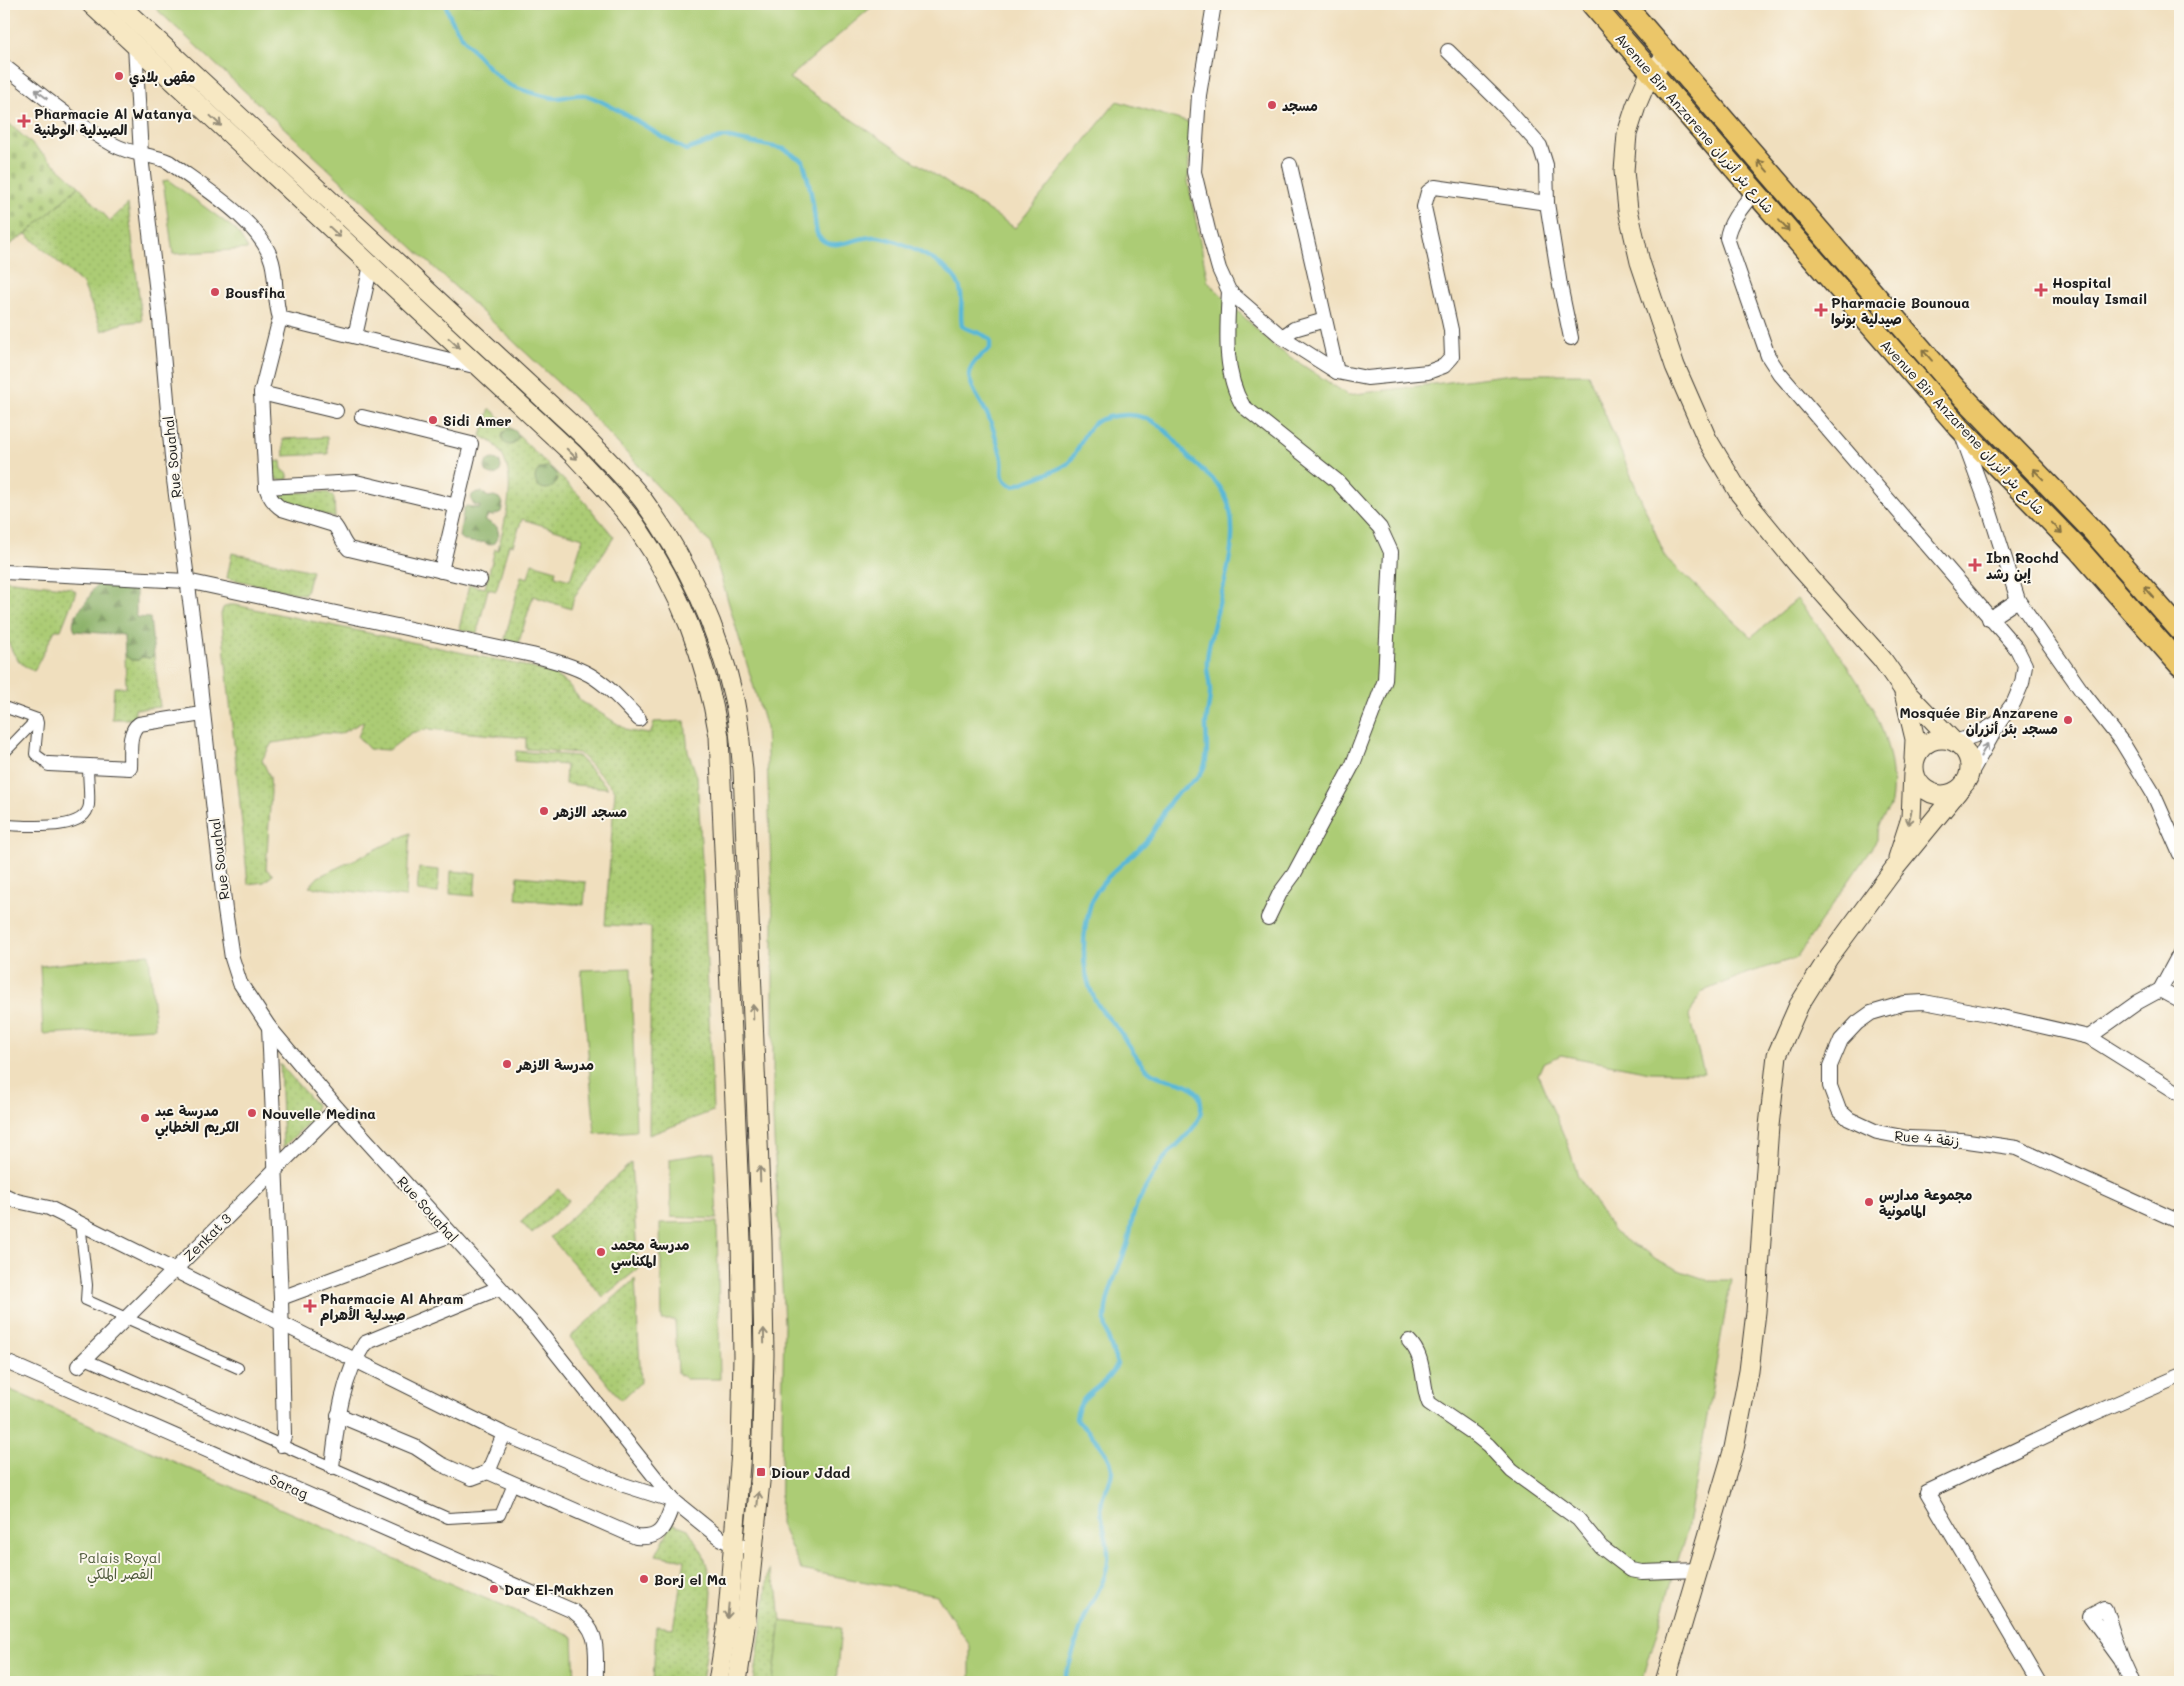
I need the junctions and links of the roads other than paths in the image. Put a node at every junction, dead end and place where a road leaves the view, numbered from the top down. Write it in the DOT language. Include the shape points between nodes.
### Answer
graph roads {
  1 [pos="91,4"];
  2 [pos="118,4"];
  3 [pos="1214,4"];
  4 [pos="1592,4"];
  5 [pos="1624,4"];
  6 [pos="135,45"];
  7 [pos="1448,51"];
  8 [pos="1668,55"];
  9 [pos="4,66"];
  10 [pos="1650,73"];
  11 [pos="141,156"];
  12 [pos="1290,165"];
  13 [pos="1754,192"];
  14 [pos="1547,204"];
  15 [pos="371,265"];
  16 [pos="1229,291"];
  17 [pos="280,318"];
  18 [pos="1325,320"];
  19 [pos="355,336"];
  20 [pos="1282,337"];
  21 [pos="1571,338"];
  22 [pos="480,367"];
  23 [pos="1337,372"];
  24 [pos="261,393"];
  25 [pos="336,411"];
  26 [pos="362,417"];
  27 [pos="1959,427"];
  28 [pos="266,487"];
  29 [pos="457,506"];
  30 [pos="441,570"];
  31 [pos="4,572"];
  32 [pos="480,580"];
  33 [pos="187,582"];
  34 [pos="2018,600"];
  35 [pos="1989,619"];
  36 [pos="2180,630"];
  37 [pos="2180,665"];
  38 [pos="1903,689"];
  39 [pos="4,708"];
  40 [pos="202,714"];
  41 [pos="37,719"];
  42 [pos="639,719"];
  43 [pos="2000,721"];
  44 [pos="1954,741"];
  45 [pos="4,753"];
  46 [pos="49,764"];
  47 [pos="1914,764"];
  48 [pos="88,766"];
  49 [pos="1963,784"];
  50 [pos="4,825"];
  51 [pos="2180,854"];
  52 [pos="1894,868"];
  53 [pos="1268,918"];
  54 [pos="2180,953"];
  55 [pos="2160,990"];
  56 [pos="2180,1001"];
  57 [pos="269,1027"];
  58 [pos="2089,1037"];
  59 [pos="2180,1094"];
  60 [pos="337,1108"];
  61 [pos="274,1170"];
  62 [pos="4,1195"];
  63 [pos="2180,1222"];
  64 [pos="80,1223"];
  65 [pos="451,1234"];
  66 [pos="175,1270"];
  67 [pos="499,1288"];
  68 [pos="281,1298"];
  69 [pos="127,1317"];
  70 [pos="281,1324"];
  71 [pos="1409,1341"];
  72 [pos="354,1360"];
  73 [pos="4,1361"];
  74 [pos="81,1362"];
  75 [pos="238,1368"];
  76 [pos="2180,1376"];
  77 [pos="338,1415"];
  78 [pos="504,1434"];
  79 [pos="281,1445"];
  80 [pos="332,1467"];
  81 [pos="488,1472"];
  82 [pos="513,1484"];
  83 [pos="674,1501"];
  84 [pos="734,1545"];
  85 [pos="753,1547"];
  86 [pos="1699,1570"];
  87 [pos="2122,1660"];
  88 [pos="596,1682"];
  89 [pos="718,1682"];
  90 [pos="737,1682"];
  91 [pos="1665,1682"];
  92 [pos="2038,1682"];
  93 [pos="2132,1682"];
  1 -- 6 [label="main road"];
  85 -- 2 [label="main road, one-way" via="761,1472 764,1354 743,790 734,697 714,630 682,561 642,499 586,438"];
  3 -- 16 [label="street" via="1199,95 1194,172 1219,269"];
  4 -- 10 [label="main road, Avenue Bir Anzarene شارع بئر أنزران"];
  5 -- 8 [label="main road, Avenue Bir Anzarene شارع بئر أنزران"];
  6 -- 11 [label="street, Rue Souahal"];
  6 -- 15 [label="main road, one-way"];
  7 -- 14 [label="street" via="1540,146 1546,165"];
  8 -- 10 [label="main road"];
  36 -- 8 [label="main road, Avenue Bir Anzarene شارع بئر أنزران, one-way" via="2092,530 1955,388"];
  11 -- 9 [label="street, one-way" via="91,131"];
  10 -- 13 [label="main road, Avenue Bir Anzarene شارع بئر أنزران"];
  10 -- 38 [label="main road" via="1627,134 1624,171 1628,210 1640,262 1676,366 1707,439 1740,494 1882,659"];
  11 -- 17 [label="street" via="169,162 247,222 262,240 272,260"];
  11 -- 33 [label="street, Rue Souahal"];
  12 -- 18 [label="street"];
  13 -- 27 [label="main road, Avenue Bir Anzarene شارع بئر أنزران, one-way"];
  13 -- 35 [label="street" via="1732,223 1727,238 1768,356 1798,396 1881,489"];
  14 -- 21 [label="street"];
  14 -- 23 [label="street" via="1435,187 1428,192 1424,207 1451,330 1452,357 1444,366 1428,372 1367,378"];
  15 -- 19 [label="street"];
  15 -- 22 [label="main road, one-way"];
  16 -- 20 [label="street"];
  16 -- 53 [label="street" via="1230,368 1234,391 1243,406 1337,481 1380,528 1391,552 1385,680 1353,764"];
  17 -- 19 [label="street"];
  17 -- 24 [label="street"];
  18 -- 20 [label="street" via="1294,329"];
  18 -- 23 [label="street"];
  19 -- 22 [label="street"];
  20 -- 23 [label="street"];
  22 -- 84 [label="main road, one-way" via="573,454 635,525 681,604 706,670 714,702 722,770 741,1251 741,1452"];
  24 -- 25 [label="street"];
  24 -- 28 [label="street"];
  26 -- 29 [label="street" via="472,444"];
  27 -- 34 [label="street" via="1990,509"];
  27 -- 37 [label="main road, Avenue Bir Anzarene شارع بئر أنزران, one-way" via="2079,550"];
  28 -- 29 [label="street" via="356,482"];
  28 -- 30 [label="street" via="269,496 282,509 334,525 349,549"];
  29 -- 30 [label="street"];
  30 -- 32 [label="street"];
  31 -- 33 [label="street"];
  33 -- 40 [label="street, Rue Souahal"];
  33 -- 42 [label="street" via="562,663 590,675 609,688"];
  34 -- 35 [label="street"];
  34 -- 51 [label="street" via="2122,742 2153,793"];
  35 -- 43 [label="street" via="2017,649 2024,665 2022,683 2014,702"];
  38 -- 44 [label="main road"];
  38 -- 47 [label="main road" via="1915,739"];
  39 -- 41 [label="street"];
  40 -- 48 [label="street" via="135,727 130,768"];
  40 -- 57 [label="street, Rue Souahal" via="232,958 240,983"];
  41 -- 45 [label="street"];
  41 -- 46 [label="street" via="34,754"];
  43 -- 44 [label="street"];
  49 -- 43 [label="street, one-way"];
  44 -- 47 [label="main road" via="1942,739 1925,744"];
  44 -- 49 [label="main road" via="1962,747 1970,762"];
  46 -- 48 [label="street"];
  47 -- 49 [label="main road" via="1919,784 1926,790 1942,795"];
  47 -- 52 [label="main road, one-way" via="1911,818"];
  48 -- 50 [label="street" via="89,807 84,816 63,825"];
  49 -- 52 [label="main road"];
  52 -- 86 [label="main road" via="1811,984 1777,1056 1749,1371 1734,1448"];
  54 -- 55 [label="street"];
  55 -- 56 [label="street"];
  55 -- 58 [label="street"];
  57 -- 60 [label="street, Rue Souahal"];
  57 -- 61 [label="street"];
  58 -- 59 [label="street, Rue 4 زنقة"];
  58 -- 63 [label="street, Rue 4 زنقة" via="1951,1006 1905,1003 1871,1014 1849,1031 1841,1040 1832,1061 1830,1086 1839,1110 1877,1132 2017,1148"];
  60 -- 61 [label="street, Zenkat 3"];
  60 -- 65 [label="street, Rue Souahal"];
  61 -- 66 [label="street, Zenkat 3"];
  61 -- 68 [label="street"];
  62 -- 64 [label="street" via="48,1208"];
  64 -- 66 [label="street"];
  64 -- 69 [label="street" via="86,1300"];
  65 -- 67 [label="street, Rue Souahal"];
  65 -- 68 [label="street"];
  66 -- 69 [label="street, Zenkat 3"];
  66 -- 70 [label="street"];
  67 -- 72 [label="street" via="365,1343"];
  67 -- 83 [label="street, Rue Souahal" via="534,1325"];
  68 -- 70 [label="street"];
  69 -- 74 [label="street, Zenkat 3"];
  69 -- 75 [label="street"];
  70 -- 72 [label="street"];
  70 -- 79 [label="street" via="284,1436"];
  71 -- 86 [label="street" via="1420,1360 1429,1404 1473,1433 1512,1471 1578,1519 1601,1547 1631,1570"];
  72 -- 77 [label="street"];
  72 -- 78 [label="street"];
  73 -- 88 [label="street, Sarag" via="573,1611 586,1621 592,1632"];
  74 -- 79 [label="street"];
  76 -- 92 [label="street" via="1927,1492"];
  77 -- 80 [label="street"];
  77 -- 81 [label="street" via="415,1447 441,1464 472,1478"];
  78 -- 81 [label="street"];
  78 -- 83 [label="street" via="624,1485"];
  79 -- 80 [label="street"];
  80 -- 82 [label="street" via="448,1518 500,1515"];
  81 -- 82 [label="street"];
  82 -- 83 [label="street" via="636,1537 651,1537 661,1531"];
  83 -- 84 [label="street, Rue Souahal" via="721,1539"];
  84 -- 85 [label="street"];
  84 -- 89 [label="main road, one-way"];
  85 -- 90 [label="main road"];
  86 -- 91 [label="main road"];
  87 -- 93 [label="street"];
}
